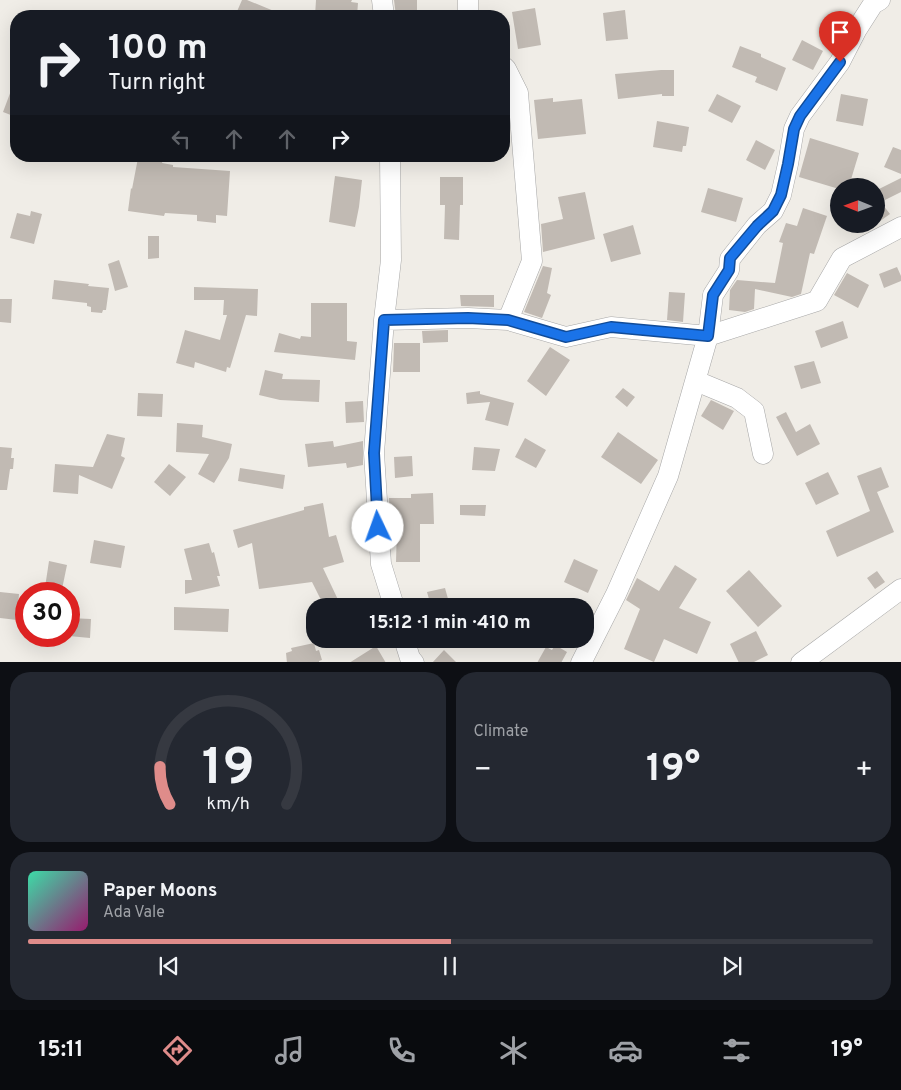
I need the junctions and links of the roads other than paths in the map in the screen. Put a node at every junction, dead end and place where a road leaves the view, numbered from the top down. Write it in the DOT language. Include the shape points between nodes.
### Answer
graph roads {
  1 [pos="880,0"];
  2 [pos="510,76"];
  3 [pos="390,162"];
  4 [pos="901,227"];
  5 [pos="384,320"];
  6 [pos="508,320"];
  7 [pos="708,336"];
  8 [pos="696,381"];
  9 [pos="763,454"];
  10 [pos="901,589"];
  11 [pos="392,598"];
  12 [pos="407,648"];
  13 [pos="414,662"];
  14 [pos="581,662"];
  15 [pos="802,662"];
  1 -- 7 [label="street" via="874,4 840,62 800,116 794,129 781,195 773,211 730,258 729,270 713,295"];
  2 -- 6 [label="street" via="518,93 532,261"];
  3 -- 5 [label="street" via="391,260"];
  4 -- 7 [label="street" via="842,258 817,301"];
  5 -- 6 [label="street"];
  5 -- 11 [label="street" via="374,453 381,564"];
  6 -- 7 [label="street" via="566,337 611,327"];
  7 -- 8 [label="street"];
  8 -- 9 [label="street" via="737,398 754,411"];
  8 -- 14 [label="street" via="668,476 616,594"];
  10 -- 15 [label="street"];
  12 -- 13 [label="street"];
}
